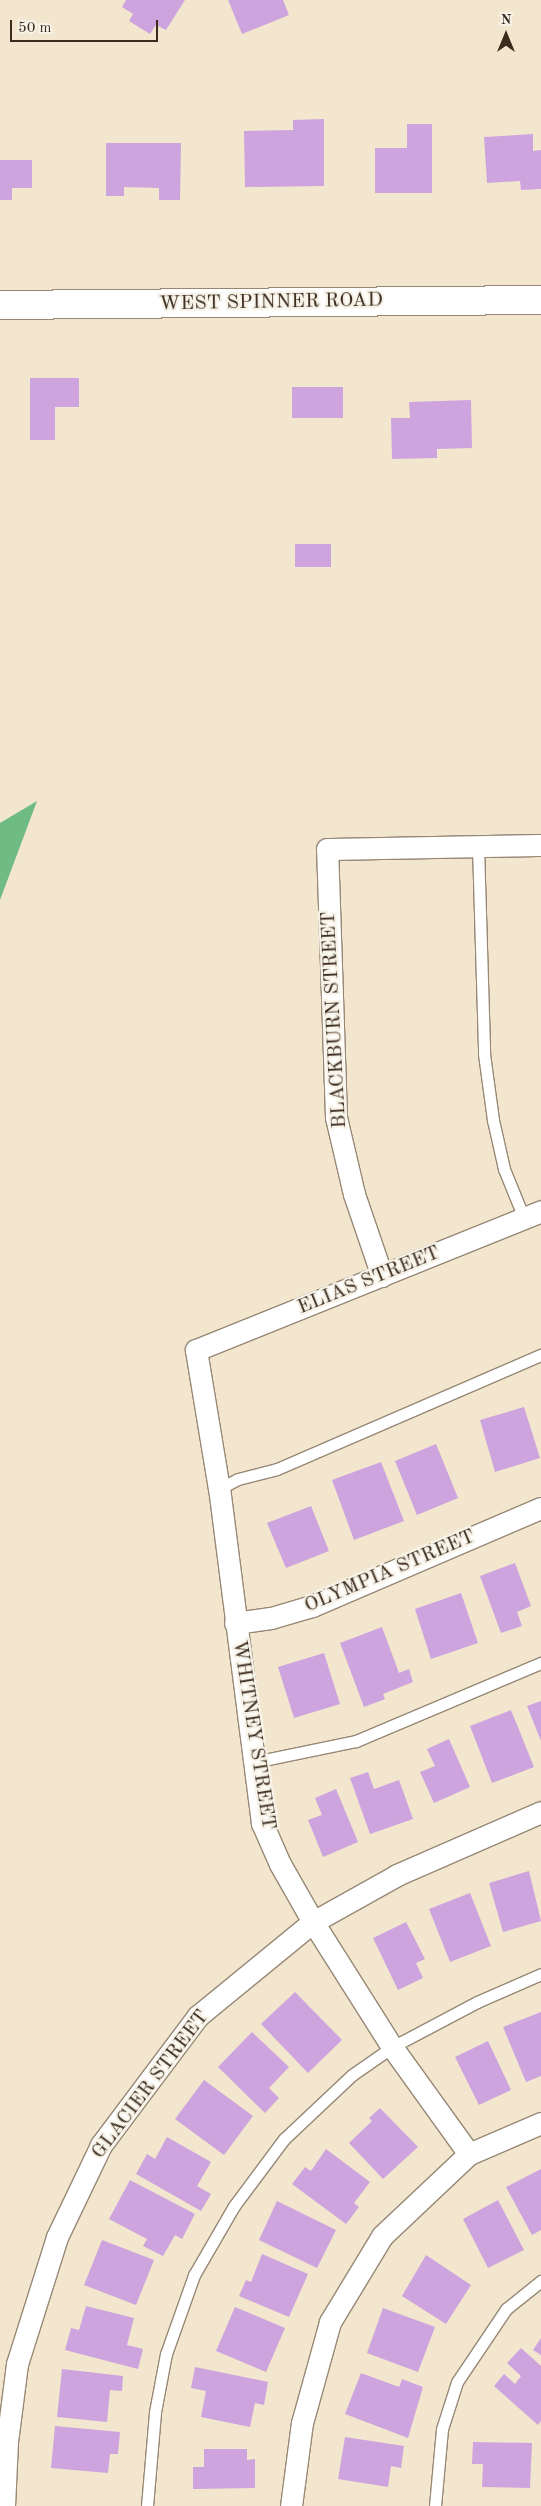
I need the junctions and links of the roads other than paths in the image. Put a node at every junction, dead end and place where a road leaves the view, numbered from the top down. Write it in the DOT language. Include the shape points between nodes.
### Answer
graph roads {
  1 [pos="541,300"];
  2 [pos="0,305"];
  3 [pos="541,844"];
  4 [pos="478,846"];
  5 [pos="532,1215"];
  6 [pos="382,1276"];
  7 [pos="196,1350"];
  8 [pos="541,1355"];
  9 [pos="219,1489"];
  10 [pos="541,1508"];
  11 [pos="235,1623"];
  12 [pos="541,1663"];
  13 [pos="254,1762"];
  14 [pos="541,1812"];
  15 [pos="313,1922"];
  16 [pos="541,1974"];
  17 [pos="392,2047"];
  18 [pos="541,2123"];
  19 [pos="469,2154"];
  20 [pos="541,2281"];
  21 [pos="4,2506"];
  22 [pos="147,2506"];
  23 [pos="291,2506"];
  24 [pos="435,2506"];
  1 -- 2 [label="street, WEST SPINNER ROAD"];
  3 -- 4 [label="street"];
  4 -- 5 [label="lane" via="484,1054 493,1120 504,1169"];
  4 -- 6 [label="street, BLACKBURN STREET" via="327,849 336,1117 354,1194"];
  5 -- 6 [label="street, ELIAS STREET"];
  6 -- 7 [label="street, ELIAS STREET"];
  7 -- 9 [label="street, WHITNEY STREET"];
  8 -- 9 [label="lane" via="278,1469 238,1479"];
  9 -- 11 [label="street, WHITNEY STREET"];
  10 -- 11 [label="street, OLYMPIA STREET" via="312,1606 271,1618"];
  11 -- 13 [label="street, WHITNEY STREET"];
  12 -- 13 [label="lane" via="356,1741"];
  13 -- 15 [label="street, WHITNEY STREET" via="262,1823 280,1864"];
  14 -- 15 [label="street, GLACIER STREET" via="397,1875"];
  15 -- 17 [label="street, WHITNEY STREET"];
  15 -- 21 [label="street, GLACIER STREET" via="198,2016 101,2145 57,2237 17,2364 7,2442"];
  16 -- 17 [label="lane" via="477,2002"];
  17 -- 19 [label="street, WHITNEY STREET"];
  17 -- 22 [label="lane" via="352,2075 284,2139 234,2206 194,2275 164,2364 154,2421"];
  18 -- 19 [label="street"];
  19 -- 23 [label="street" via="382,2236 330,2322 302,2423"];
  20 -- 24 [label="lane" via="506,2309 457,2382 442,2429"];
}
